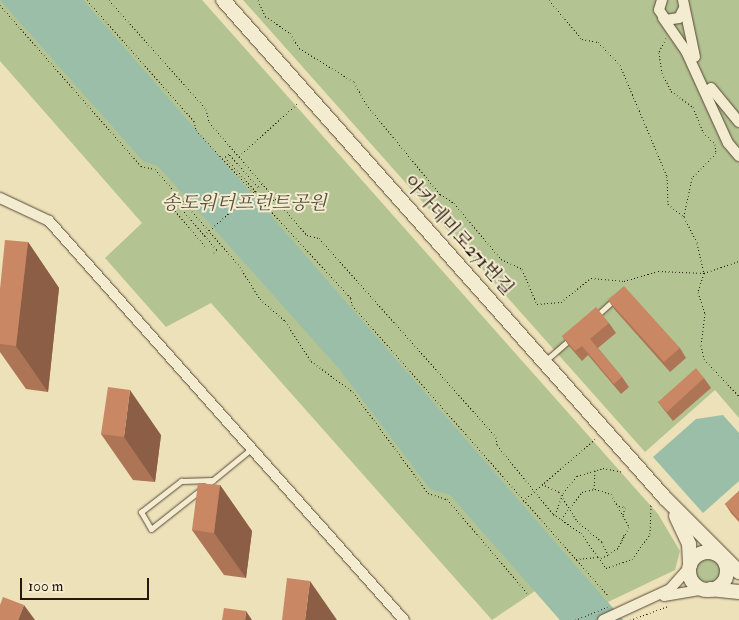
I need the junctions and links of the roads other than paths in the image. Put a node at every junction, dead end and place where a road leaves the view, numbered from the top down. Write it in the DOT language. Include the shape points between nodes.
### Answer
graph roads {
  1 [pos="223,0"];
  2 [pos="682,2"];
  3 [pos="659,5"];
  4 [pos="739,122"];
  5 [pos="739,156"];
  6 [pos="0,198"];
  7 [pos="618,296"];
  8 [pos="589,322"];
  9 [pos="575,335"];
  10 [pos="544,362"];
  11 [pos="251,449"];
  12 [pos="213,480"];
  13 [pos="664,498"];
  14 [pos="719,556"];
  15 [pos="690,567"];
  16 [pos="739,572"];
  17 [pos="706,589"];
  18 [pos="739,592"];
  19 [pos="649,600"];
  20 [pos="629,615"];
  21 [pos="404,620"];
  22 [pos="603,620"];
  1 -- 10 [label="street, 아카데미로271번길"];
  2 -- 3 [label="street" via="675,20"];
  2 -- 4 [label="street" via="700,67 720,102"];
  3 -- 5 [label="street" via="686,51 728,143"];
  6 -- 11 [label="street" via="49,221"];
  7 -- 8 [label="lane"];
  9 -- 10 [label="lane"];
  10 -- 13 [label="street, 아카데미로271번길"];
  11 -- 12 [label="lane"];
  11 -- 21 [label="street"];
  12 -- 12 [label="lane" via="181,481 142,512 151,528"];
  13 -- 14 [label="street"];
  13 -- 15 [label="street" via="689,544"];
  14 -- 15 [label="street" via="703,552"];
  14 -- 16 [label="street"];
  14 -- 17 [label="street" via="726,566 725,578 718,587"];
  15 -- 17 [label="street" via="693,582"];
  15 -- 19 [label="street" via="677,585"];
  17 -- 18 [label="street"];
  17 -- 19 [label="street"];
  19 -- 20 [label="street"];
  20 -- 22 [label="street"];
}
